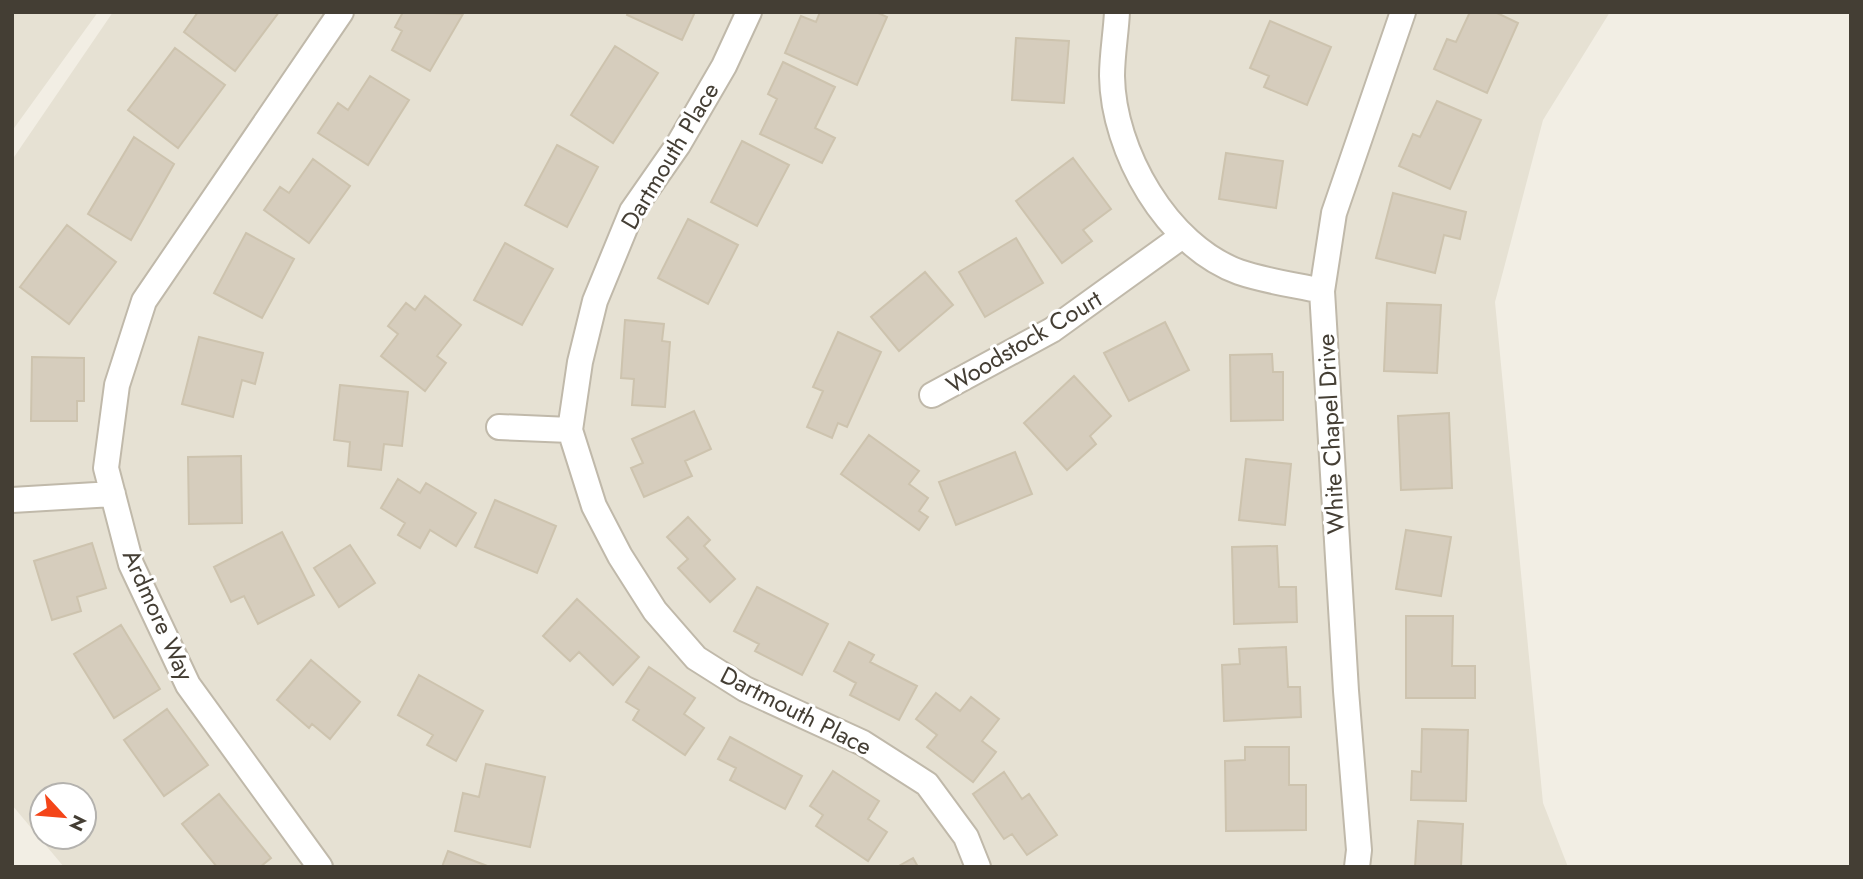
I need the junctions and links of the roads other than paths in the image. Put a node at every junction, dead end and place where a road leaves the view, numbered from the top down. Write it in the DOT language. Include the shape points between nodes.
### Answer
graph roads {
  1 [pos="341,12"];
  2 [pos="749,12"];
  3 [pos="1117,12"];
  4 [pos="1403,12"];
  5 [pos="1181,237"];
  6 [pos="1322,291"];
  7 [pos="932,395"];
  8 [pos="499,427"];
  9 [pos="570,430"];
  10 [pos="113,494"];
  11 [pos="12,500"];
  12 [pos="320,867"];
  13 [pos="978,867"];
  14 [pos="1357,867"];
  1 -- 10 [label="street, Ardmore Way" via="144,301 117,385 106,468"];
  2 -- 9 [label="street, Dartmouth Place" via="678,145 632,211 595,301"];
  3 -- 5 [label="street" via="1112,78 1124,147 1150,195"];
  4 -- 6 [label="street, White Chapel Drive" via="1334,213"];
  5 -- 6 [label="street" via="1238,272"];
  5 -- 7 [label="street, Woodstock Court" via="1052,330"];
  6 -- 14 [label="street, White Chapel Drive"];
  8 -- 9 [label="street"];
  9 -- 13 [label="street, Dartmouth Place" via="594,506 620,556 655,611 696,658 745,689 863,743 927,784 966,837"];
  10 -- 11 [label="street"];
  10 -- 12 [label="street, Ardmore Way" via="131,564 188,685"];
}
